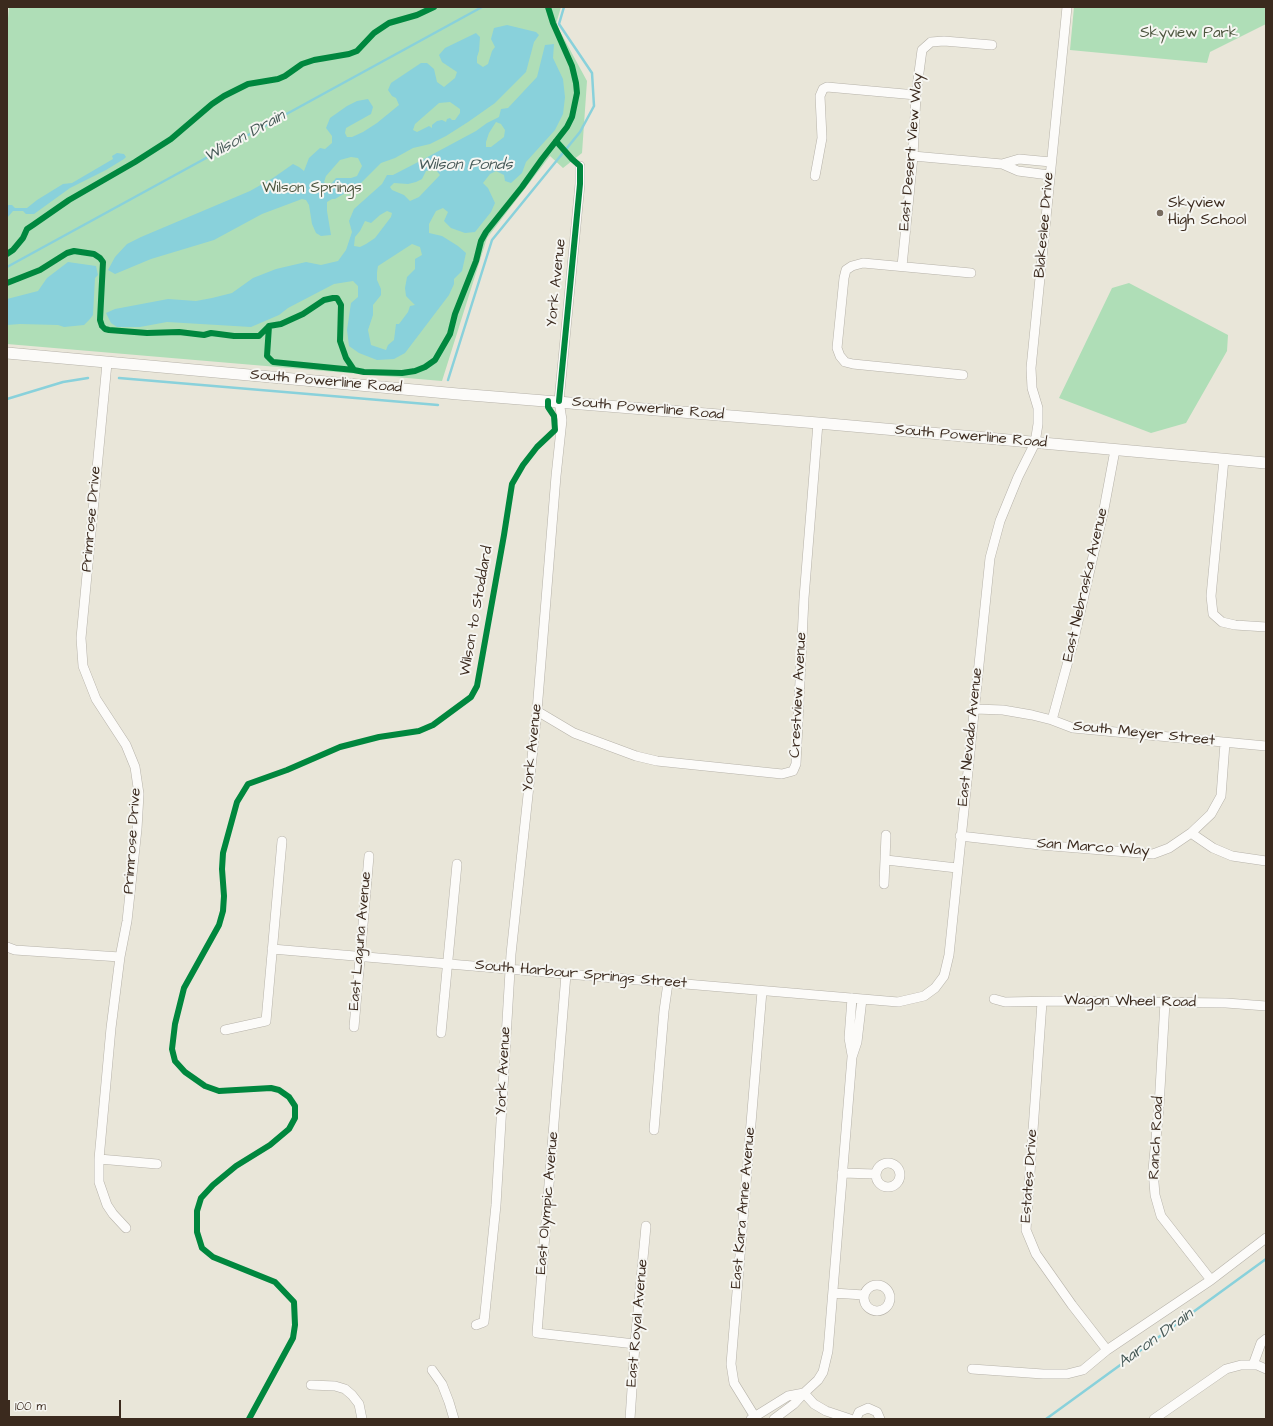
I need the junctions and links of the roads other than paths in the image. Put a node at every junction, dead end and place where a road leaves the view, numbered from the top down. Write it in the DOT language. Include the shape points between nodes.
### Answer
graph roads {
  1 [pos="1067,7"];
  2 [pos="992,45"];
  3 [pos="916,95"];
  4 [pos="913,156"];
  5 [pos="1051,162"];
  6 [pos="1002,164"];
  7 [pos="580,166"];
  8 [pos="1049,175"];
  9 [pos="815,176"];
  10 [pos="902,266"];
  11 [pos="971,273"];
  12 [pos="7,353"];
  13 [pos="107,363"];
  14 [pos="963,375"];
  15 [pos="559,401"];
  16 [pos="818,424"];
  17 [pos="1035,443"];
  18 [pos="1115,450"];
  19 [pos="1224,459"];
  20 [pos="1266,463"];
  21 [pos="1266,627"];
  22 [pos="975,709"];
  23 [pos="537,711"];
  24 [pos="1052,720"];
  25 [pos="1225,743"];
  26 [pos="1266,746"];
  27 [pos="1191,833"];
  28 [pos="886,835"];
  29 [pos="960,836"];
  30 [pos="282,841"];
  31 [pos="369,856"];
  32 [pos="886,860"];
  33 [pos="1266,860"];
  34 [pos="458,864"];
  35 [pos="957,868"];
  36 [pos="884,884"];
  37 [pos="7,947"];
  38 [pos="272,949"];
  39 [pos="360,956"];
  40 [pos="120,957"];
  41 [pos="448,964"];
  42 [pos="510,969"];
  43 [pos="566,974"];
  44 [pos="668,983"];
  45 [pos="762,991"];
  46 [pos="852,998"];
  47 [pos="862,999"];
  48 [pos="994,999"];
  49 [pos="891,1001"];
  50 [pos="1042,1002"];
  51 [pos="1165,1002"];
  52 [pos="1266,1006"];
  53 [pos="354,1027"];
  54 [pos="225,1030"];
  55 [pos="441,1033"];
  56 [pos="852,1057"];
  57 [pos="654,1130"];
  58 [pos="99,1159"];
  59 [pos="157,1164"];
  60 [pos="842,1173"];
  61 [pos="875,1174"];
  62 [pos="646,1226"];
  63 [pos="126,1228"];
  64 [pos="1266,1238"];
  65 [pos="1211,1280"];
  66 [pos="833,1293"];
  67 [pos="864,1296"];
  68 [pos="476,1325"];
  69 [pos="1266,1339"];
  70 [pos="635,1344"];
  71 [pos="1107,1350"];
  72 [pos="1253,1365"];
  73 [pos="972,1369"];
  74 [pos="1266,1369"];
  75 [pos="432,1370"];
  76 [pos="311,1385"];
  77 [pos="804,1393"];
  78 [pos="754,1418"];
  79 [pos="1157,1418"];
  80 [pos="362,1419"];
  81 [pos="454,1419"];
  82 [pos="630,1419"];
  83 [pos="774,1419"];
  84 [pos="850,1419"];
  85 [pos="856,1419"];
  86 [pos="880,1419"];
  1 -- 5 [label="street, Blakeslee Drive"];
  2 -- 3 [label="street, East Desert View Way" via="931,42 922,50"];
  3 -- 4 [label="street, East Desert View Way"];
  3 -- 9 [label="street" via="827,87 823,89 820,96 822,138"];
  4 -- 6 [label="street"];
  4 -- 10 [label="street, East Desert View Way"];
  5 -- 6 [label="street" via="1019,159"];
  5 -- 8 [label="street, Blakeslee Drive"];
  6 -- 8 [label="street" via="1018,171"];
  7 -- 15 [label="street, York Avenue"];
  8 -- 17 [label="street, Blakeslee Drive" via="1031,368 1032,388 1038,408"];
  10 -- 11 [label="street"];
  10 -- 14 [label="street" via="863,263 846,270 837,348 840,356 845,362 853,364"];
  12 -- 13 [label="street, South Powerline Road"];
  13 -- 15 [label="street, South Powerline Road"];
  13 -- 40 [label="street, Primrose Drive" via="81,638 83,666 96,699 126,745 135,767 139,794 127,921"];
  15 -- 16 [label="street, South Powerline Road"];
  15 -- 23 [label="street, York Avenue" via="562,420"];
  16 -- 17 [label="street, South Powerline Road"];
  16 -- 23 [label="street, Crestview Avenue" via="804,598 796,764 792,771 782,774 657,761 574,733"];
  17 -- 18 [label="street, South Powerline Road"];
  17 -- 22 [label="street, East Nevada Avenue" via="1000,521 990,558"];
  18 -- 19 [label="street, South Powerline Road"];
  18 -- 24 [label="street, East Nebraska Avenue" via="1073,643"];
  19 -- 20 [label="street, South Powerline Road"];
  19 -- 21 [label="street" via="1211,596 1213,614 1222,622 1234,625"];
  22 -- 24 [label="street, South Meyer Street" via="1003,710"];
  22 -- 29 [label="street, East Nevada Avenue"];
  23 -- 42 [label="street, York Avenue"];
  24 -- 25 [label="street, South Meyer Street" via="1073,728"];
  25 -- 26 [label="street, South Meyer Street"];
  25 -- 27 [label="street, San Marco Way" via="1221,796 1211,814"];
  27 -- 29 [label="street, San Marco Way" via="1169,848 1153,854"];
  27 -- 33 [label="street" via="1213,848 1232,856"];
  28 -- 32 [label="street"];
  29 -- 35 [label="street, East Nevada Avenue"];
  30 -- 38 [label="street"];
  31 -- 39 [label="street, East Laguna Avenue"];
  32 -- 35 [label="street"];
  32 -- 36 [label="street"];
  34 -- 41 [label="street"];
  35 -- 49 [label="street, East Nevada Avenue" via="949,955 944,976 935,988 924,996 898,1002"];
  37 -- 40 [label="street" via="15,950"];
  38 -- 39 [label="street, South Harbour Springs Street"];
  38 -- 54 [label="street" via="266,1022"];
  39 -- 41 [label="street, South Harbour Springs Street"];
  39 -- 53 [label="street, East Laguna Avenue"];
  40 -- 58 [label="street, Primrose Drive"];
  41 -- 42 [label="street, South Harbour Springs Street"];
  41 -- 55 [label="street"];
  42 -- 43 [label="street, South Harbour Springs Street"];
  42 -- 68 [label="street, York Avenue" via="496,1206 484,1322"];
  43 -- 44 [label="street, South Harbour Springs Street"];
  43 -- 70 [label="street, East Olympic Avenue" via="537,1333"];
  44 -- 45 [label="street, South Harbour Springs Street"];
  44 -- 57 [label="street"];
  45 -- 46 [label="street, South Harbour Springs Street"];
  45 -- 78 [label="street, East Kara Anne Avenue" via="731,1364 734,1383"];
  46 -- 47 [label="street, South Harbour Springs Street"];
  46 -- 56 [label="street" via="849,1038"];
  47 -- 49 [label="street, South Harbour Springs Street"];
  47 -- 56 [label="street" via="857,1042"];
  48 -- 50 [label="street, Wagon Wheel Road" via="1005,1002"];
  50 -- 51 [label="street, Wagon Wheel Road"];
  50 -- 71 [label="street, Estates Drive" via="1026,1230 1036,1254"];
  51 -- 52 [label="street, Wagon Wheel Road"];
  51 -- 65 [label="street, Ranch Road" via="1153,1170 1155,1195 1161,1216"];
  56 -- 60 [label="street"];
  58 -- 59 [label="street"];
  58 -- 63 [label="street, Primrose Drive" via="99,1182 107,1205"];
  60 -- 61 [label="street"];
  60 -- 66 [label="street"];
  62 -- 70 [label="street, East Royal Avenue"];
  64 -- 65 [label="street"];
  65 -- 71 [label="street"];
  66 -- 67 [label="street"];
  66 -- 77 [label="street" via="824,1372"];
  69 -- 72 [label="street" via="1261,1343"];
  70 -- 82 [label="street, East Royal Avenue"];
  71 -- 73 [label="street" via="1083,1370 1067,1374"];
  72 -- 74 [label="street"];
  72 -- 79 [label="street" via="1226,1369"];
  75 -- 81 [label="street" via="442,1384"];
  76 -- 80 [label="street" via="335,1386 345,1390 359,1404"];
  77 -- 78 [label="street" via="788,1396"];
  77 -- 83 [label="street"];
  77 -- 84 [label="street" via="814,1404 826,1411"];
  85 -- 86 [label="street" via="859,1412 868,1408 877,1412"];
}
